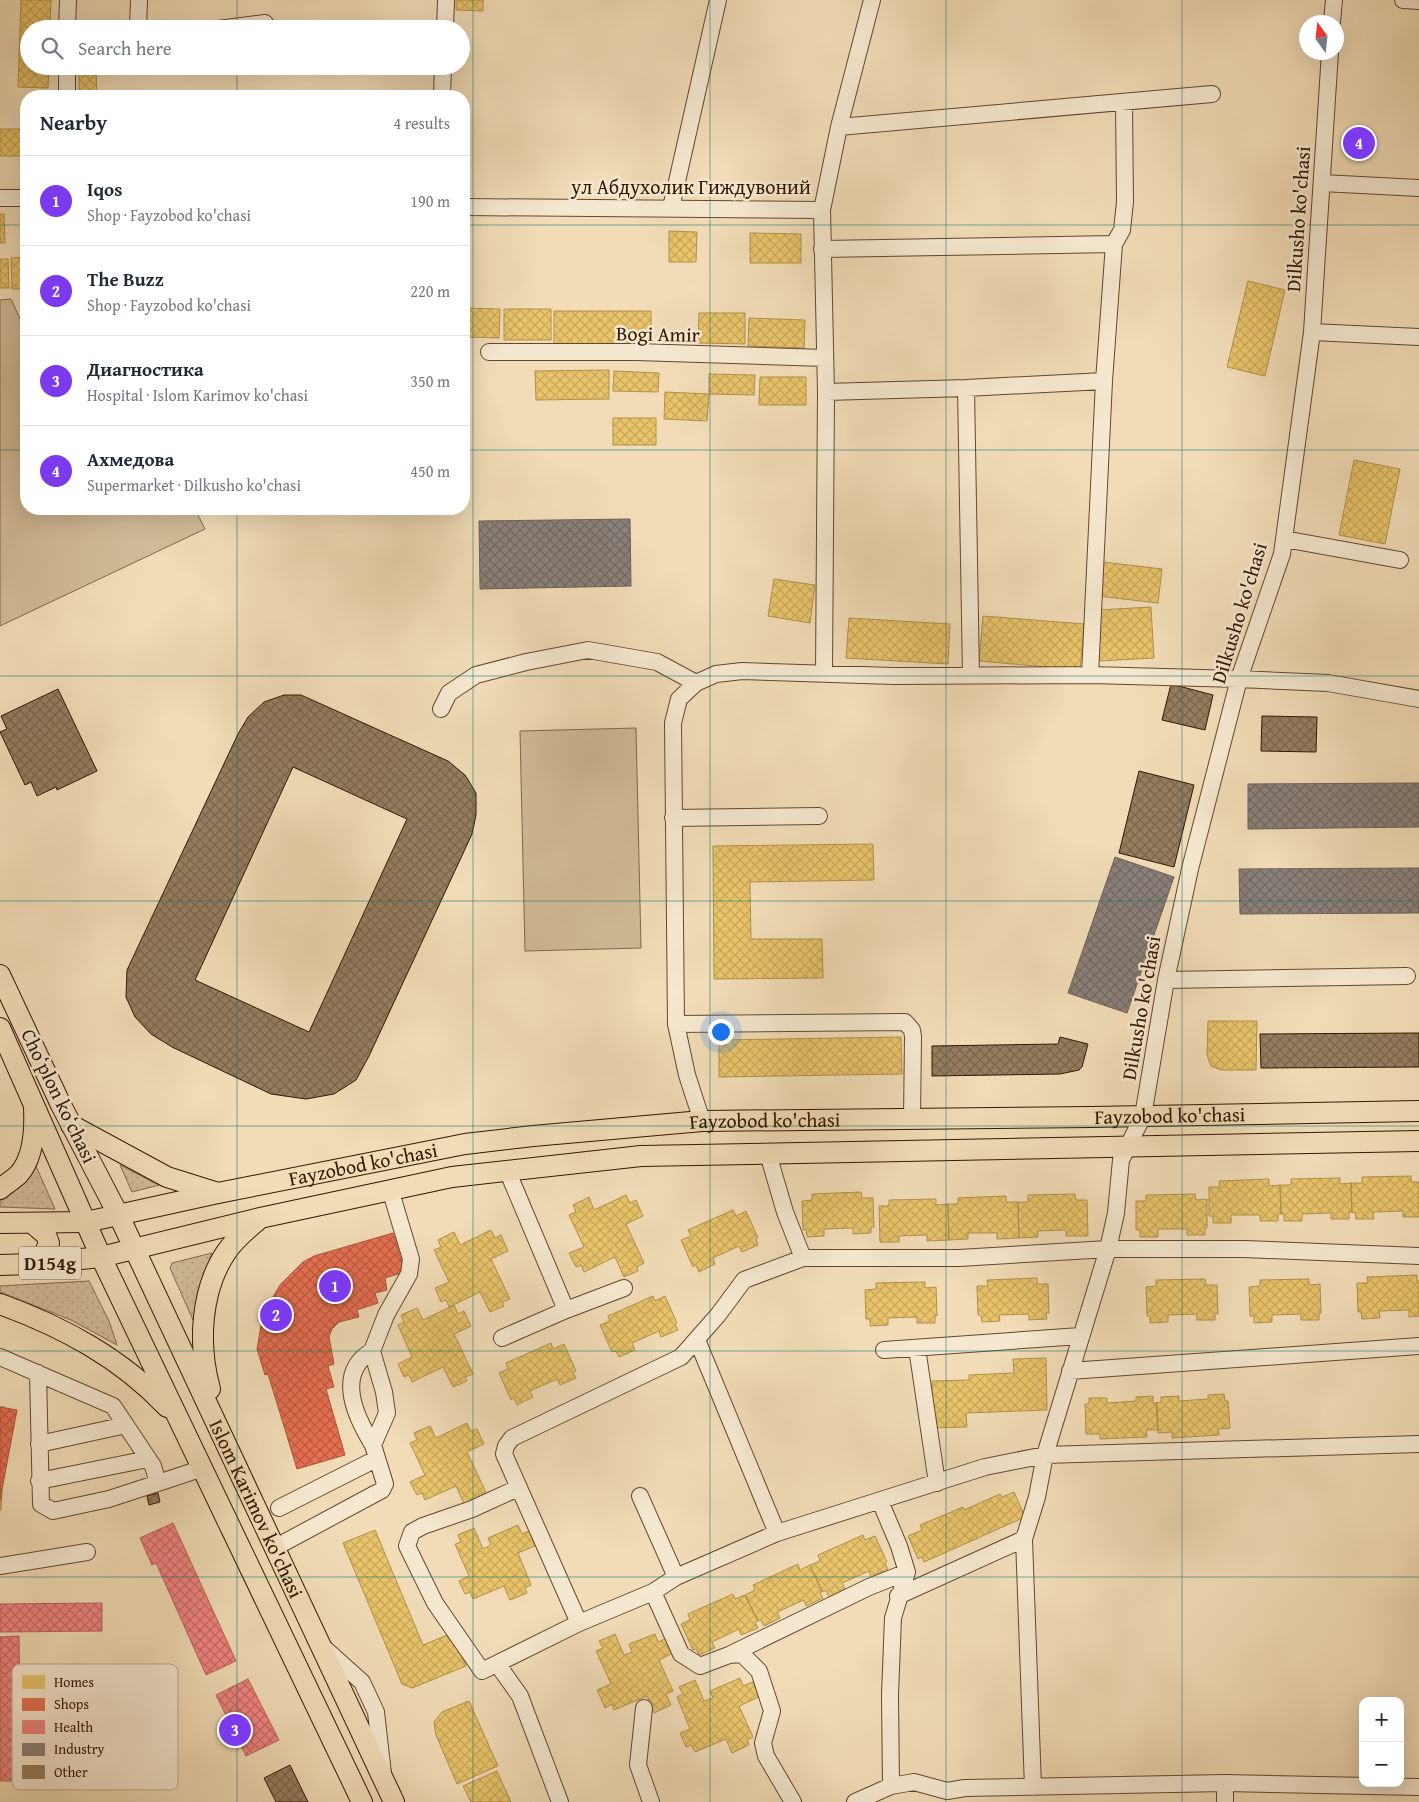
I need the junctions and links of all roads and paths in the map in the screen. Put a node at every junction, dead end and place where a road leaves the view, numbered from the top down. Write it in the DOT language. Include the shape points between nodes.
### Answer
graph roads {
  1 [pos="68,0"];
  2 [pos="139,0"];
  3 [pos="446,0"];
  4 [pos="718,0"];
  5 [pos="872,0"];
  6 [pos="1334,0"];
  7 [pos="1403,0"];
  8 [pos="1419,1"];
  9 [pos="1333,15"];
  10 [pos="67,20"];
  11 [pos="138,20"];
  12 [pos="445,20"];
  13 [pos="1330,60"];
  14 [pos="67,75"];
  15 [pos="443,75"];
  16 [pos="68,90"];
  17 [pos="442,90"];
  18 [pos="1212,94"];
  19 [pos="1124,102"];
  20 [pos="839,127"];
  21 [pos="1322,183"];
  22 [pos="1419,188"];
  23 [pos="0,198"];
  24 [pos="20,198"];
  25 [pos="470,207"];
  26 [pos="671,208"];
  27 [pos="822,210"];
  28 [pos="1114,244"];
  29 [pos="822,249"];
  30 [pos="1312,332"];
  31 [pos="1419,337"];
  32 [pos="489,352"];
  33 [pos="825,358"];
  34 [pos="1104,381"];
  35 [pos="966,388"];
  36 [pos="826,392"];
  37 [pos="1284,539"];
  38 [pos="1400,560"];
  39 [pos="824,673"];
  40 [pos="1090,675"];
  41 [pos="971,676"];
  42 [pos="1239,679"];
  43 [pos="696,683"];
  44 [pos="1419,699"];
  45 [pos="441,709"];
  46 [pos="819,816"];
  47 [pos="673,818"];
  48 [pos="0,975"];
  49 [pos="1407,976"];
  50 [pos="1166,980"];
  51 [pos="676,1024"];
  52 [pos="0,1028"];
  53 [pos="34,1101"];
  54 [pos="1419,1111"];
  55 [pos="1142,1116"];
  56 [pos="912,1119"];
  57 [pos="702,1121"];
  58 [pos="71,1125"];
  59 [pos="1419,1141"];
  60 [pos="1130,1145"];
  61 [pos="768,1154"];
  62 [pos="507,1170"];
  63 [pos="100,1180"];
  64 [pos="70,1188"];
  65 [pos="0,1189"];
  66 [pos="390,1189"];
  67 [pos="218,1193"];
  68 [pos="119,1216"];
  69 [pos="260,1218"];
  70 [pos="86,1222"];
  71 [pos="0,1223"];
  72 [pos="32,1223"];
  73 [pos="134,1248"];
  74 [pos="1108,1248"];
  75 [pos="1419,1256"];
  76 [pos="100,1257"];
  77 [pos="803,1258"];
  78 [pos="31,1264"];
  79 [pos="0,1265"];
  80 [pos="151,1283"];
  81 [pos="624,1288"];
  82 [pos="120,1298"];
  83 [pos="0,1304"];
  84 [pos="566,1310"];
  85 [pos="1080,1336"];
  86 [pos="502,1338"];
  87 [pos="697,1340"];
  88 [pos="1419,1346"];
  89 [pos="917,1348"];
  90 [pos="884,1350"];
  91 [pos="372,1352"];
  92 [pos="0,1357"];
  93 [pos="1070,1371"];
  94 [pos="38,1373"];
  95 [pos="181,1422"];
  96 [pos="126,1425"];
  97 [pos="225,1442"];
  98 [pos="39,1444"];
  99 [pos="1419,1444"];
  100 [pos="374,1452"];
  101 [pos="1045,1455"];
  102 [pos="148,1459"];
  103 [pos="203,1468"];
  104 [pos="39,1481"];
  105 [pos="158,1483"];
  106 [pos="937,1483"];
  107 [pos="518,1488"];
  108 [pos="640,1496"];
  109 [pos="880,1501"];
  110 [pos="279,1508"];
  111 [pos="778,1533"];
  112 [pos="1024,1539"];
  113 [pos="274,1548"];
  114 [pos="88,1552"];
  115 [pos="0,1566"];
  116 [pos="907,1572"];
  117 [pos="676,1577"];
  118 [pos="654,1592"];
  119 [pos="898,1596"];
  120 [pos="579,1624"];
  121 [pos="729,1655"];
  122 [pos="498,1665"];
  123 [pos="644,1708"];
  124 [pos="1225,1783"];
  125 [pos="891,1786"];
  126 [pos="1033,1787"];
  127 [pos="1419,1787"];
  128 [pos="944,1797"];
  129 [pos="362,1802"];
  130 [pos="394,1802"];
  131 [pos="560,1802"];
  132 [pos="651,1802"];
  133 [pos="793,1802"];
  134 [pos="855,1802"];
  135 [pos="1226,1802"];
  1 -- 10 [label="street"];
  2 -- 11 [label="street"];
  3 -- 12 [label="street"];
  4 -- 26 [label="street"];
  5 -- 20 [label="street, ул Абдухолик Гиждувоний"];
  6 -- 9 [label="street"];
  7 -- 8 [label="street"];
  13 -- 21 [label="street, Dilkusho ko'chasi"];
  14 -- 16 [label="street"];
  15 -- 17 [label="street"];
  18 -- 19 [label="street"];
  19 -- 20 [label="street"];
  19 -- 28 [label="street" via="1125,202 1122,230"];
  20 -- 27 [label="street, ул Абдухолик Гиждувоний"];
  21 -- 22 [label="street"];
  21 -- 30 [label="street, Dilkusho ko'chasi"];
  23 -- 24 [label="street"];
  25 -- 26 [label="street, ул Абдухолик Гиждувоний"];
  26 -- 27 [label="street, ул Абдухолик Гиждувоний"];
  27 -- 29 [label="street"];
  28 -- 29 [label="street"];
  28 -- 34 [label="street"];
  29 -- 33 [label="street"];
  30 -- 31 [label="street"];
  30 -- 37 [label="street, Dilkusho ko'chasi"];
  32 -- 33 [label="street" via="636,352"];
  33 -- 36 [label="street"];
  34 -- 35 [label="street"];
  34 -- 40 [label="street"];
  35 -- 36 [label="street"];
  35 -- 41 [label="street"];
  36 -- 39 [label="street"];
  37 -- 38 [label="street"];
  37 -- 42 [label="street, Dilkusho ko'chasi" via="1282,554"];
  39 -- 41 [label="street"];
  39 -- 43 [label="street" via="728,671"];
  40 -- 41 [label="street"];
  40 -- 42 [label="street"];
  42 -- 44 [label="street" via="1328,683"];
  42 -- 50 [label="street, Dilkusho ko'chasi" via="1190,869"];
  43 -- 45 [label="street" via="657,662 588,650 476,675 448,693"];
  43 -- 47 [label="street" via="678,699 673,723"];
  46 -- 47 [label="street"];
  47 -- 51 [label="street"];
  48 -- 58 [label="main road, Choʻplon koʻchasi"];
  49 -- 50 [label="street"];
  50 -- 55 [label="street, Dilkusho ko'chasi"];
  51 -- 56 [label="street" via="905,1022 913,1037"];
  51 -- 57 [label="street" via="687,1075"];
  52 -- 53 [label="main road, Choʻplon koʻchasi / D154g"];
  53 -- 64 [label="main road, Choʻplon koʻchasi / D154g"];
  53 -- 65 [label="main road" via="35,1127 30,1151 20,1173"];
  54 -- 55 [label="main road, Fayzobod ko'chasi"];
  55 -- 56 [label="main road, Fayzobod ko'chasi"];
  55 -- 60 [label="street, Dilkusho ko'chasi"];
  56 -- 57 [label="main road, Fayzobod ko'chasi"];
  57 -- 67 [label="main road, Fayzobod ko'chasi" via="465,1144"];
  58 -- 63 [label="main road, Choʻplon koʻchasi"];
  58 -- 67 [label="main road" via="167,1177"];
  59 -- 60 [label="main road, Fayzobod ko'chasi"];
  60 -- 61 [label="main road, Fayzobod ko'chasi"];
  60 -- 74 [label="street, Dilkusho ko'chasi" via="1121,1160 1116,1213"];
  61 -- 62 [label="main road, Fayzobod ko'chasi" via="641,1156"];
  61 -- 77 [label="street"];
  62 -- 66 [label="main road, Fayzobod ko'chasi"];
  62 -- 84 [label="street"];
  63 -- 64 [label="main road" via="95,1192 89,1194 80,1194"];
  63 -- 68 [label="main road, Choʻplon koʻchasi"];
  64 -- 70 [label="main road, Choʻplon koʻchasi / D154g"];
  66 -- 69 [label="main road, Fayzobod ko'chasi"];
  66 -- 91 [label="street" via="411,1259 409,1274 386,1315"];
  67 -- 68 [label="main road, Fayzobod ko'chasi"];
  68 -- 70 [label="main road, D154g"];
  68 -- 73 [label="main road, Islom Karimov ko'chasi"];
  69 -- 73 [label="main road, Fayzobod ko'chasi"];
  69 -- 97 [label="main road" via="227,1251 204,1313 204,1366"];
  70 -- 72 [label="main road, D154g"];
  70 -- 76 [label="main road, Choʻplon koʻchasi"];
  71 -- 72 [label="main road, D154g"];
  72 -- 78 [label="main road" via="46,1235 49,1243 44,1254"];
  73 -- 76 [label="main road, D154g"];
  73 -- 80 [label="main road, Islom Karimov ko'chasi"];
  74 -- 75 [label="street"];
  74 -- 77 [label="street" via="960,1258"];
  74 -- 85 [label="street, Dilkusho ko'chasi"];
  76 -- 78 [label="main road, D154g"];
  76 -- 82 [label="main road, Islom Karimov ko'chasi"];
  77 -- 87 [label="street" via="744,1280"];
  78 -- 79 [label="main road, D154g"];
  80 -- 82 [label="main road" via="131,1287"];
  80 -- 97 [label="main road, Islom Karimov ko'chasi"];
  81 -- 84 [label="street"];
  82 -- 95 [label="main road, Islom Karimov ko'chasi"];
  83 -- 95 [label="main road" via="104,1353 152,1392"];
  84 -- 86 [label="street"];
  85 -- 89 [label="street"];
  85 -- 93 [label="street, Dilkusho ko'chasi"];
  87 -- 107 [label="street" via="681,1356 512,1438 504,1454"];
  87 -- 111 [label="street"];
  88 -- 93 [label="street"];
  89 -- 90 [label="street"];
  89 -- 106 [label="street"];
  91 -- 100 [label="street" via="387,1414"];
  91 -- 100 [label="street" via="362,1357 352,1374 350,1388 354,1407"];
  92 -- 94 [label="street"];
  93 -- 101 [label="street, Dilkusho ko'chasi"];
  94 -- 96 [label="street" via="113,1406"];
  94 -- 98 [label="street"];
  95 -- 103 [label="main road, Islom Karimov ko'chasi"];
  96 -- 98 [label="street"];
  96 -- 102 [label="street"];
  97 -- 113 [label="main road, Islom Karimov ko'chasi"];
  98 -- 104 [label="street"];
  99 -- 101 [label="street"];
  100 -- 110 [label="street"];
  100 -- 113 [label="street" via="384,1476 382,1490"];
  101 -- 106 [label="street" via="985,1467"];
  101 -- 112 [label="street, Dilkusho ko'chasi"];
  102 -- 104 [label="street"];
  102 -- 105 [label="street"];
  103 -- 105 [label="street"];
  103 -- 129 [label="main road, Islom Karimov ko'chasi"];
  104 -- 105 [label="street" via="41,1504 53,1511 109,1499"];
  106 -- 109 [label="street"];
  107 -- 120 [label="street"];
  107 -- 122 [label="street" via="423,1526 412,1532 407,1546 435,1603 482,1671"];
  108 -- 117 [label="street"];
  109 -- 111 [label="street"];
  109 -- 116 [label="street"];
  111 -- 117 [label="street"];
  112 -- 119 [label="street"];
  112 -- 126 [label="street, Dilkusho ko'chasi"];
  113 -- 130 [label="main road, Islom Karimov ko'chasi"];
  114 -- 115 [label="street"];
  116 -- 119 [label="street"];
  116 -- 121 [label="street"];
  117 -- 118 [label="street"];
  118 -- 120 [label="street"];
  118 -- 121 [label="street" via="681,1654 700,1666"];
  119 -- 125 [label="street" via="893,1618 890,1695"];
  120 -- 122 [label="street"];
  121 -- 133 [label="street" via="742,1654 758,1671 772,1711 763,1743 766,1756"];
  122 -- 131 [label="street" via="520,1696"];
  123 -- 132 [label="street" via="638,1765"];
  124 -- 126 [label="street"];
  124 -- 127 [label="street"];
  124 -- 135 [label="street"];
  125 -- 128 [label="street" via="914,1782"];
  125 -- 134 [label="street"];
  126 -- 128 [label="street" via="965,1788"];
}
